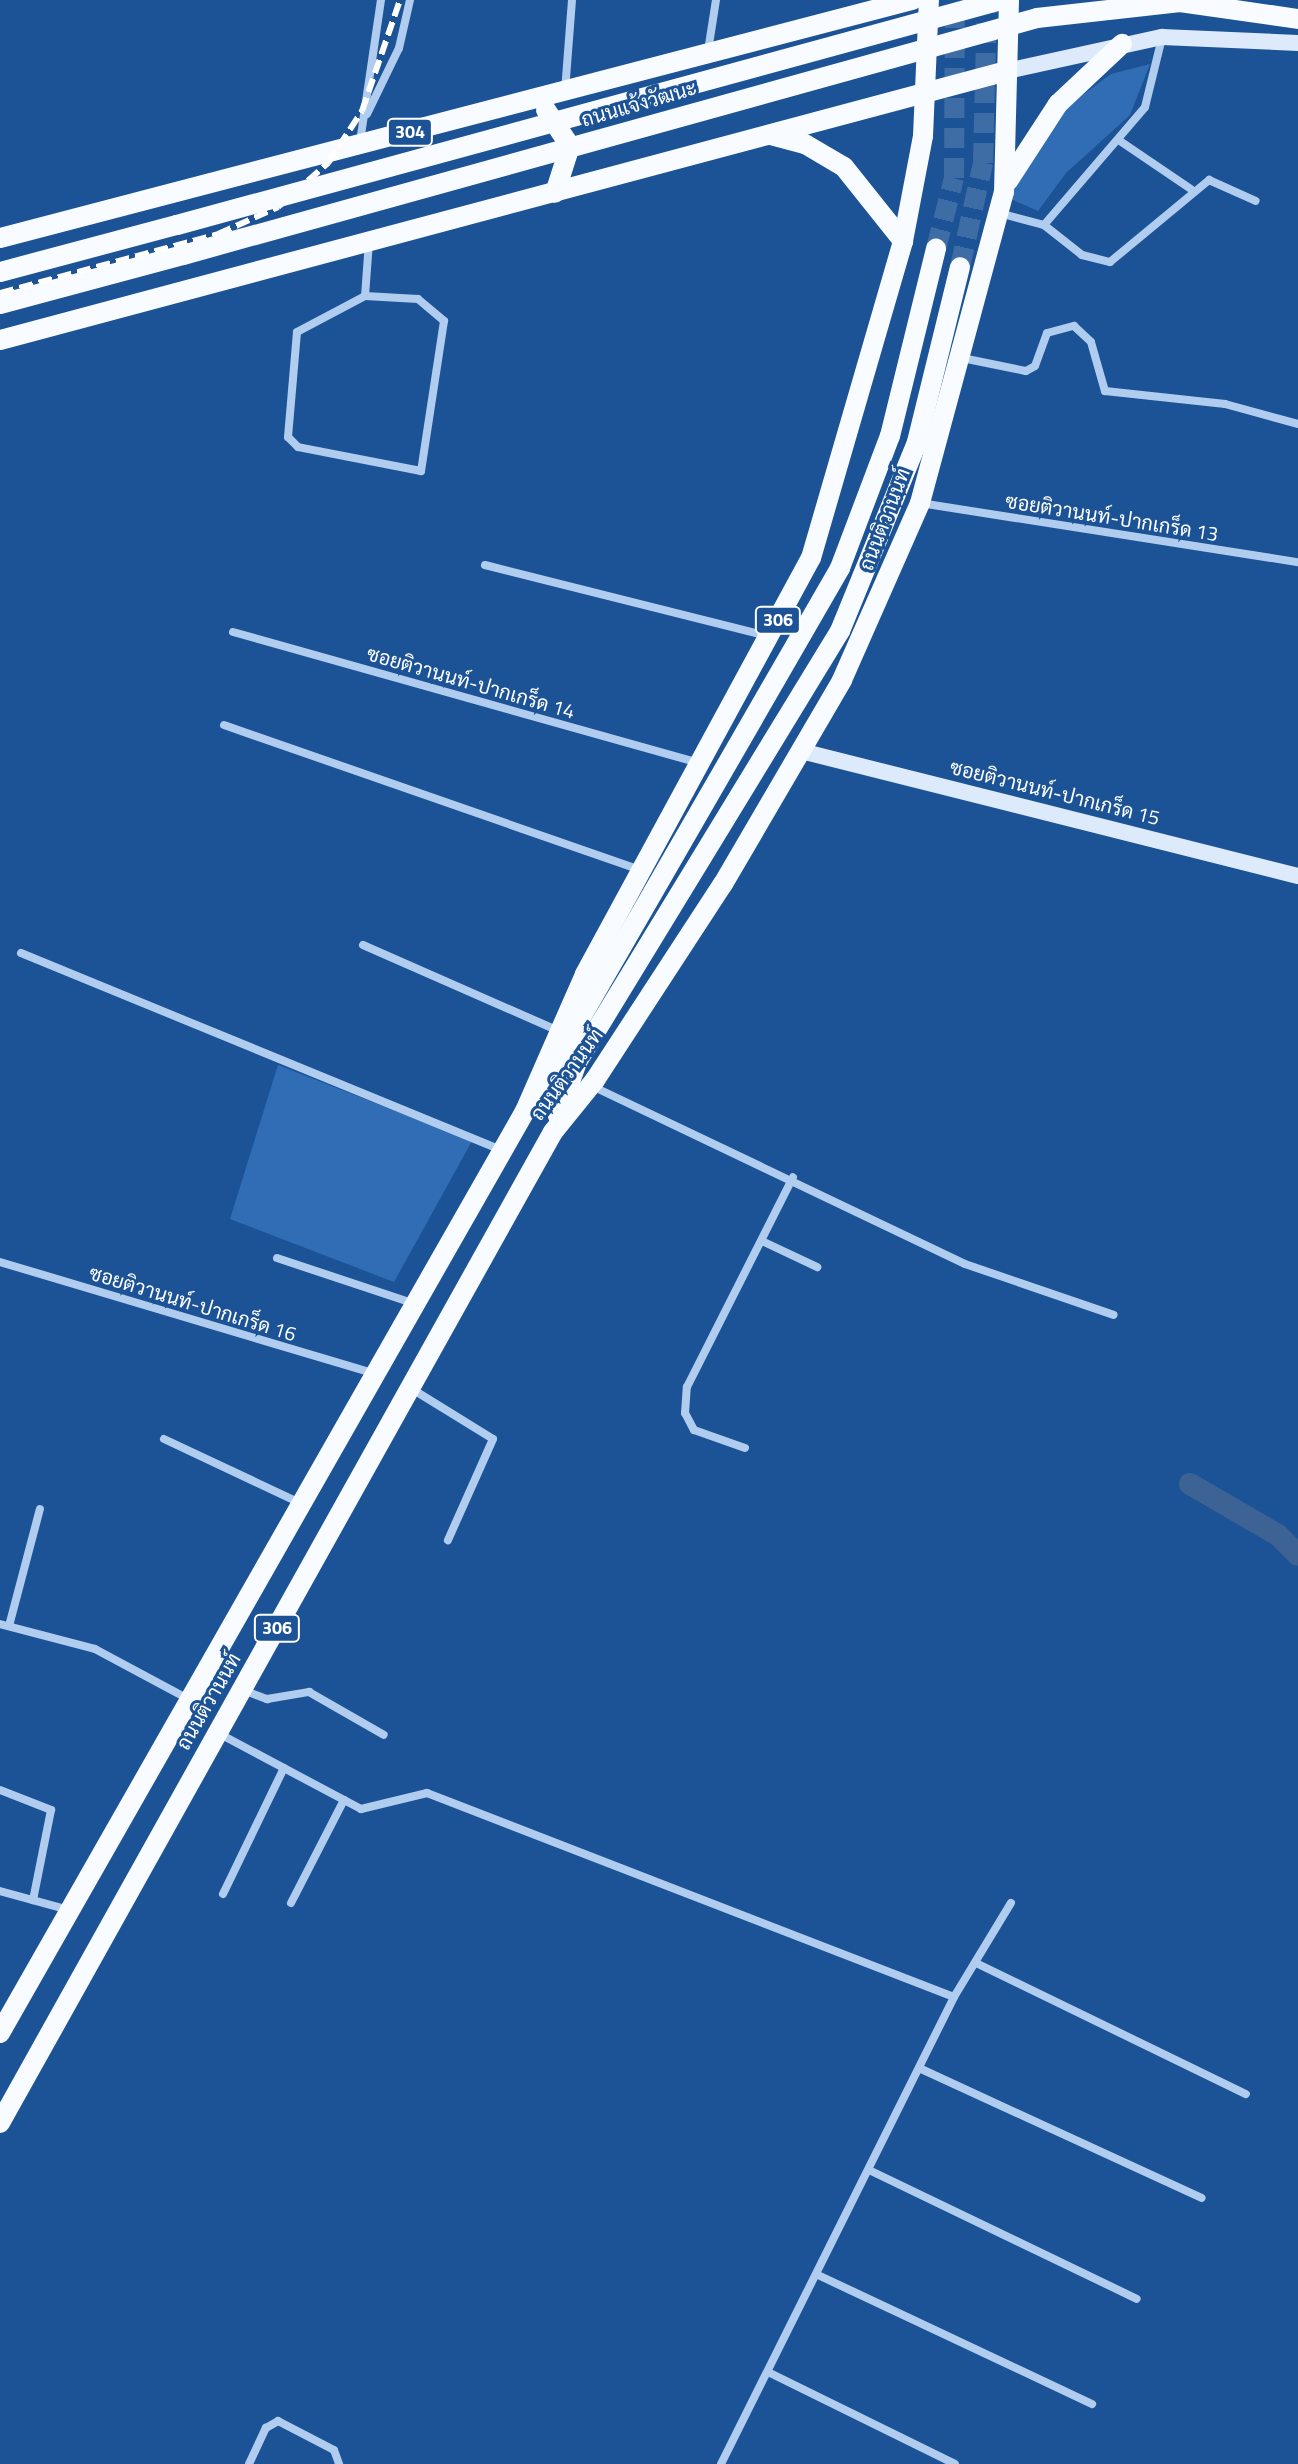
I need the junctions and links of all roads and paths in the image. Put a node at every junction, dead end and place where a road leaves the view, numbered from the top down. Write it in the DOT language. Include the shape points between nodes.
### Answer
graph roads {
  1 [pos="381,0"];
  2 [pos="410,0"];
  3 [pos="572,0"];
  4 [pos="716,0"];
  5 [pos="856,0"];
  6 [pos="912,0"];
  7 [pos="929,0"];
  8 [pos="1002,0"];
  9 [pos="1009,0"];
  10 [pos="1298,19"];
  11 [pos="834,20"];
  12 [pos="1162,37"];
  13 [pos="1298,43"];
  14 [pos="1122,44"];
  15 [pos="708,57"];
  16 [pos="1007,71"];
  17 [pos="928,90"];
  18 [pos="565,95"];
  19 [pos="523,106"];
  20 [pos="363,121"];
  21 [pos="767,134"];
  22 [pos="1120,141"];
  23 [pos="359,144"];
  24 [pos="1191,189"];
  25 [pos="1004,192"];
  26 [pos="555,193"];
  27 [pos="1256,201"];
  28 [pos="997,212"];
  29 [pos="1044,225"];
  30 [pos="0,238"];
  31 [pos="903,241"];
  32 [pos="369,242"];
  33 [pos="936,249"];
  34 [pos="960,267"];
  35 [pos="0,272"];
  36 [pos="365,296"];
  37 [pos="0,304"];
  38 [pos="0,340"];
  39 [pos="957,357"];
  40 [pos="1298,424"];
  41 [pos="920,503"];
  42 [pos="1298,562"];
  43 [pos="485,565"];
  44 [pos="233,632"];
  45 [pos="769,637"];
  46 [pos="224,725"];
  47 [pos="801,751"];
  48 [pos="699,763"];
  49 [pos="641,870"];
  50 [pos="1298,876"];
  51 [pos="363,945"];
  52 [pos="21,953"];
  53 [pos="557,1030"];
  54 [pos="591,1086"];
  55 [pos="525,1111"];
  56 [pos="553,1132"];
  57 [pos="502,1150"];
  58 [pos="793,1177"];
  59 [pos="764,1242"];
  60 [pos="277,1258"];
  61 [pos="0,1262"];
  62 [pos="817,1267"];
  63 [pos="416,1304"];
  64 [pos="1114,1315"];
  65 [pos="376,1375"];
  66 [pos="412,1389"];
  67 [pos="164,1439"];
  68 [pos="745,1448"];
  69 [pos="304,1506"];
  70 [pos="40,1509"];
  71 [pos="448,1540"];
  72 [pos="5,1625"];
  73 [pos="242,1690"];
  74 [pos="190,1700"];
  75 [pos="217,1733"];
  76 [pos="384,1735"];
  77 [pos="284,1768"];
  78 [pos="0,1790"];
  79 [pos="344,1800"];
  80 [pos="0,1891"];
  81 [pos="223,1894"];
  82 [pos="33,1900"];
  83 [pos="291,1903"];
  84 [pos="1011,1903"];
  85 [pos="69,1911"];
  86 [pos="976,1963"];
  87 [pos="954,1997"];
  88 [pos="0,2033"];
  89 [pos="919,2068"];
  90 [pos="1246,2094"];
  91 [pos="0,2123"];
  92 [pos="869,2170"];
  93 [pos="1202,2198"];
  94 [pos="818,2275"];
  95 [pos="1137,2299"];
  96 [pos="770,2373"];
  97 [pos="1092,2404"];
  98 [pos="249,2464"];
  99 [pos="339,2464"];
  100 [pos="721,2464"];
  101 [pos="955,2464"];
  1 -- 20 [label="street"];
  2 -- 20 [label="street" via="399,48"];
  3 -- 18 [label="street"];
  4 -- 15 [label="street"];
  5 -- 11 [label="main road"];
  6 -- 11 [label="main road, ถนนแจ้งวัฒนะ / 304"];
  7 -- 17 [label="main road, ถนนติวานนท์ / 306"];
  8 -- 35 [label="main road, ถนนแจ้งวัฒนะ, bridge"];
  9 -- 16 [label="main road, ถนนติวานนท์ / 306"];
  10 -- 37 [label="main road, ถนนแจ้งวัฒนะ, bridge" via="1240,6 1088,7"];
  11 -- 15 [label="main road, ถนนแจ้งวัฒนะ / 304"];
  12 -- 13 [label="street"];
  12 -- 14 [label="street"];
  12 -- 22 [label="street" via="1145,107"];
  14 -- 16 [label="street"];
  14 -- 25 [label="main road" via="1058,104 1020,154"];
  15 -- 18 [label="main road, ถนนแจ้งวัฒนะ / 304"];
  16 -- 17 [label="main road"];
  16 -- 25 [label="main road, ถนนติวานนท์ / 306"];
  17 -- 21 [label="main road"];
  17 -- 31 [label="main road, ถนนติวานนท์ / 306"];
  18 -- 19 [label="main road, ถนนแจ้งวัฒนะ / 304"];
  19 -- 23 [label="main road, ถนนแจ้งวัฒนะ / 304"];
  19 -- 26 [label="main road" via="549,111 570,146"];
  20 -- 23 [label="street"];
  21 -- 26 [label="main road"];
  21 -- 31 [label="main road" via="805,144 844,167"];
  22 -- 24 [label="street"];
  22 -- 29 [label="street"];
  23 -- 30 [label="main road, ถนนแจ้งวัฒนะ / 304"];
  24 -- 27 [label="street" via="1220,179"];
  24 -- 29 [label="street" via="1110,262 1082,255"];
  25 -- 28 [label="main road, ถนนติวานนท์ / 306"];
  26 -- 32 [label="main road"];
  28 -- 29 [label="street"];
  28 -- 39 [label="main road, ถนนติวานนท์ / 306"];
  31 -- 45 [label="main road, ถนนติวานนท์ / 306" via="811,558"];
  32 -- 36 [label="street"];
  32 -- 38 [label="main road"];
  33 -- 55 [label="main road, 306" via="890,436 840,568"];
  34 -- 56 [label="main road, 306" via="917,442 840,631 577,1062"];
  36 -- 36 [label="street" via="297,332 288,437 298,447 421,471 444,321 418,299"];
  39 -- 40 [label="street" via="1026,371 1047,333 1074,326 1091,342 1105,391 1225,404"];
  39 -- 41 [label="main road, ถนนติวานนท์ / 306"];
  41 -- 42 [label="street, ซอยติวานนท์-ปากเกร็ด 13"];
  41 -- 47 [label="main road, ถนนติวานนท์ / 306" via="842,680"];
  43 -- 45 [label="street"];
  44 -- 48 [label="street, ซอยติวานนท์-ปากเกร็ด 14"];
  45 -- 48 [label="main road, ถนนติวานนท์ / 306"];
  46 -- 49 [label="street"];
  47 -- 50 [label="street, ซอยติวานนท์-ปากเกร็ด 15"];
  47 -- 54 [label="main road, ถนนติวานนท์ / 306"];
  48 -- 49 [label="main road, ถนนติวานนท์ / 306"];
  49 -- 53 [label="main road, ถนนติวานนท์ / 306"];
  51 -- 53 [label="street"];
  52 -- 57 [label="street"];
  53 -- 55 [label="main road, ถนนติวานนท์ / 306"];
  54 -- 56 [label="main road, ถนนติวานนท์ / 306"];
  54 -- 58 [label="street"];
  55 -- 57 [label="main road, ถนนติวานนท์ / 306"];
  56 -- 66 [label="main road, ถนนติวานนท์ / 306"];
  57 -- 63 [label="main road, ถนนติวานนท์ / 306"];
  58 -- 59 [label="street"];
  58 -- 64 [label="street" via="965,1264"];
  59 -- 62 [label="street"];
  59 -- 68 [label="street" via="687,1387 685,1413 694,1430"];
  60 -- 63 [label="street"];
  61 -- 65 [label="street, ซอยติวานนท์-ปากเกร็ด 16"];
  63 -- 65 [label="main road, ถนนติวานนท์ / 306"];
  65 -- 69 [label="main road, ถนนติวานนท์ / 306"];
  66 -- 71 [label="street" via="493,1439"];
  66 -- 73 [label="main road, ถนนติวานนท์ / 306"];
  67 -- 69 [label="street"];
  69 -- 74 [label="main road, ถนนติวานนท์ / 306"];
  70 -- 72 [label="street"];
  72 -- 74 [label="street" via="95,1649"];
  73 -- 75 [label="main road, ถนนติวานนท์ / 306"];
  73 -- 76 [label="street" via="267,1699 309,1692"];
  74 -- 85 [label="main road, ถนนติวานนท์ / 306"];
  75 -- 77 [label="street"];
  75 -- 91 [label="main road, ถนนติวานนท์ / 306"];
  77 -- 79 [label="street"];
  77 -- 81 [label="street"];
  78 -- 82 [label="street" via="51,1810"];
  79 -- 83 [label="street"];
  79 -- 87 [label="street" via="372,1810 427,1793"];
  80 -- 82 [label="street"];
  82 -- 85 [label="street"];
  84 -- 86 [label="street"];
  85 -- 88 [label="main road, ถนนติวานนท์ / 306"];
  86 -- 87 [label="street"];
  86 -- 90 [label="street"];
  87 -- 89 [label="street"];
  89 -- 92 [label="street"];
  89 -- 93 [label="street"];
  92 -- 94 [label="street"];
  92 -- 95 [label="street"];
  94 -- 96 [label="street"];
  94 -- 97 [label="street"];
  96 -- 100 [label="street"];
  96 -- 101 [label="street"];
  98 -- 99 [label="street" via="266,2428 278,2421 334,2450"];
}
